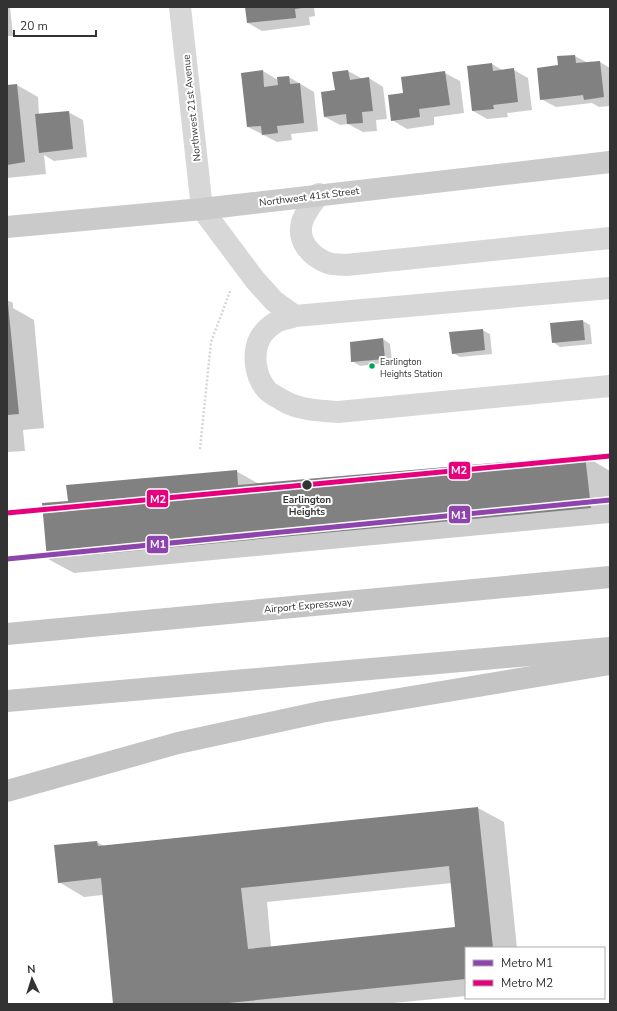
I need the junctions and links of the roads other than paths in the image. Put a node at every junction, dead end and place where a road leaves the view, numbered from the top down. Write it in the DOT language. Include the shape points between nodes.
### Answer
graph roads {
  1 [pos="180,7"];
  2 [pos="610,162"];
  3 [pos="319,194"];
  4 [pos="202,209"];
  5 [pos="7,227"];
  6 [pos="610,238"];
  7 [pos="610,288"];
  8 [pos="295,316"];
  9 [pos="610,386"];
  10 [pos="610,577"];
  11 [pos="7,634"];
  12 [pos="610,648"];
  13 [pos="610,664"];
  14 [pos="7,701"];
  15 [pos="7,791"];
  1 -- 4 [label="street, Northwest 21st Avenue"];
  2 -- 3 [label="main road, Northwest 41st Street"];
  3 -- 4 [label="main road, Northwest 41st Street"];
  3 -- 6 [label="street" via="302,222 301,238 316,257 329,263 346,265"];
  4 -- 5 [label="main road, Northwest 41st Street"];
  4 -- 8 [label="street" via="255,280 274,301"];
  7 -- 8 [label="street"];
  8 -- 9 [label="street" via="279,320 260,338 256,350 256,365 267,389 284,402 299,407 338,412"];
  10 -- 11 [label="highway, Airport Expressway"];
  12 -- 14 [label="highway"];
  13 -- 15 [label="highway" via="321,712 178,743"];
}
